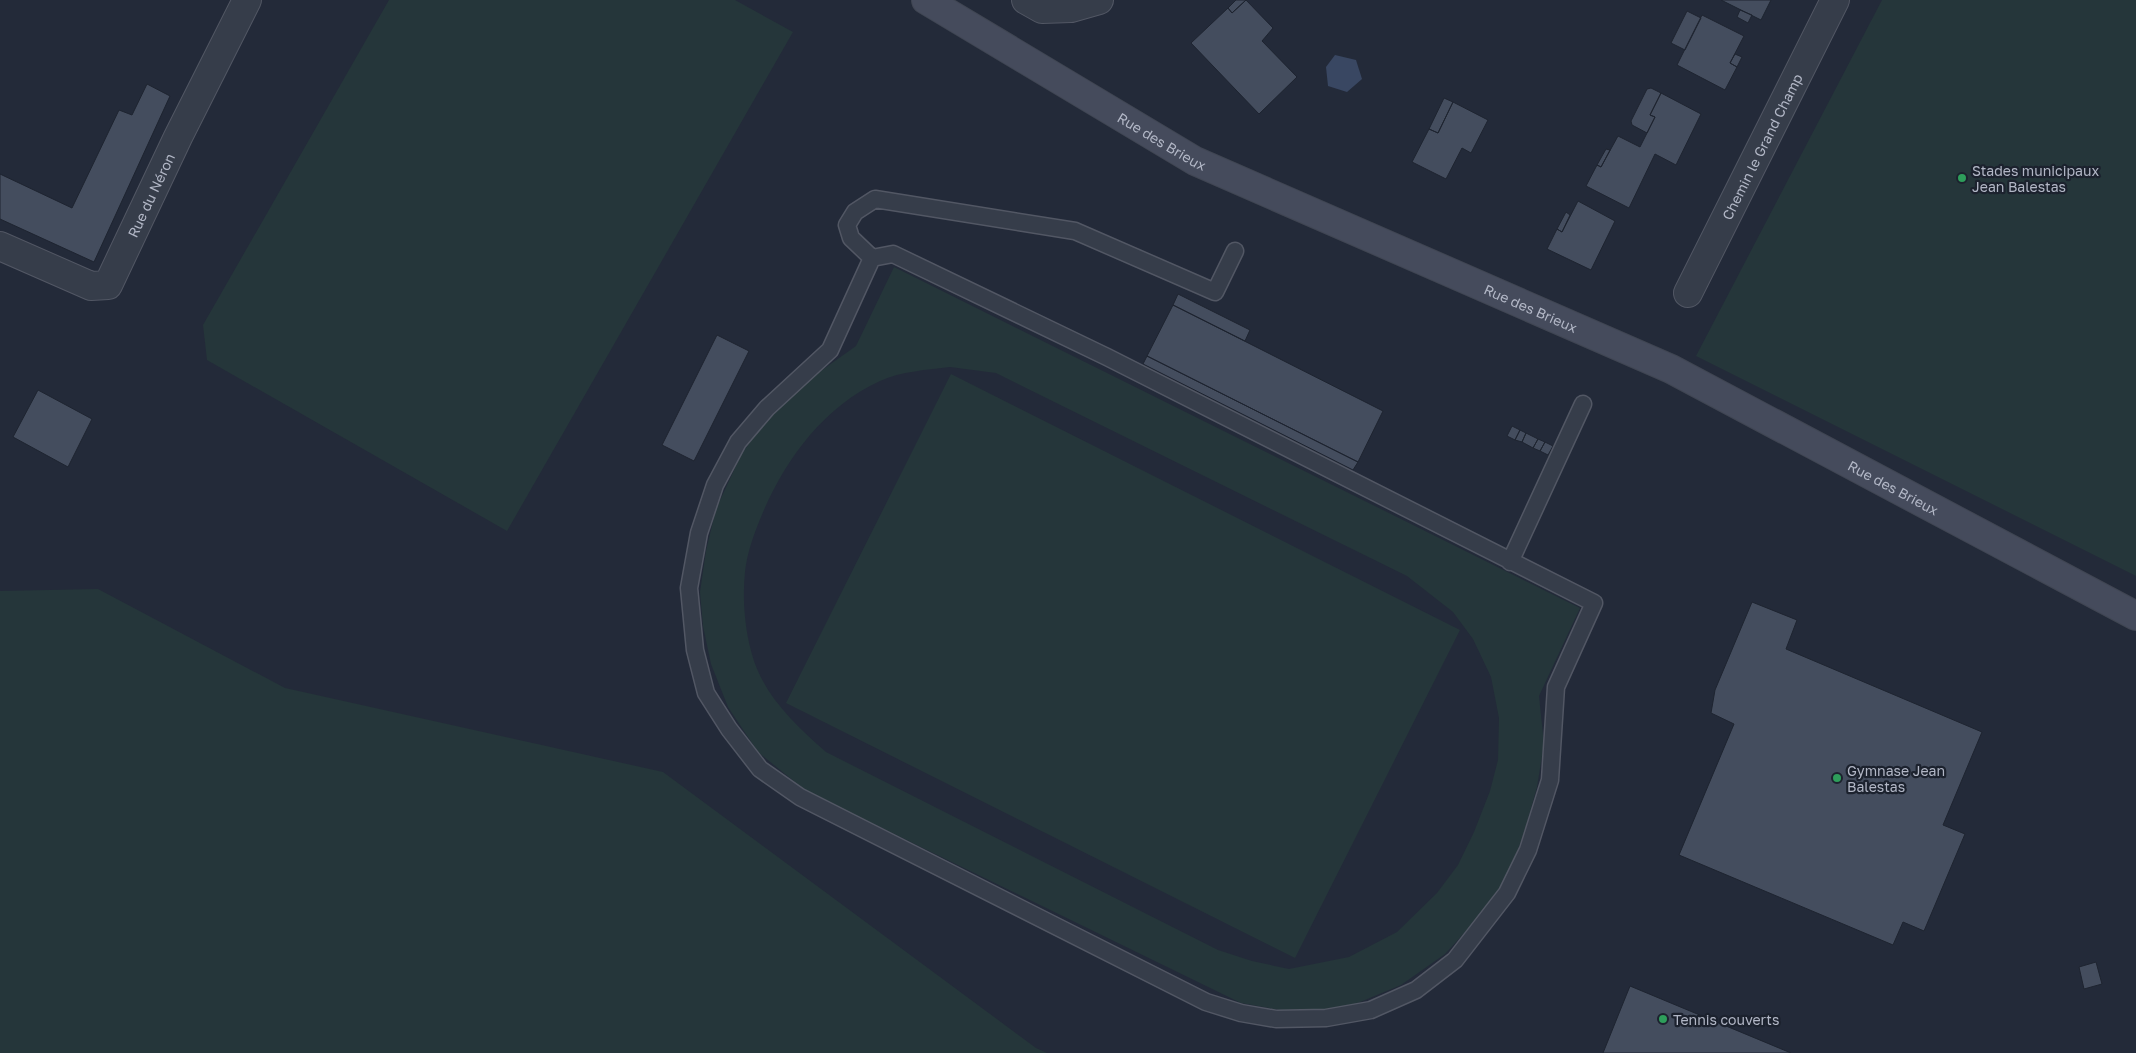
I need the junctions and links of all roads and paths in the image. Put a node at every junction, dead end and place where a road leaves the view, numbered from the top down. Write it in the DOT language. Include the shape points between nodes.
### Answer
graph roads {
  1 [pos="247,0"];
  2 [pos="926,0"];
  3 [pos="1026,0"];
  4 [pos="1099,0"];
  5 [pos="1834,0"];
  6 [pos="0,246"];
  7 [pos="1235,252"];
  8 [pos="872,258"];
  9 [pos="1688,293"];
  10 [pos="1583,404"];
  11 [pos="1510,562"];
  12 [pos="2136,616"];
  1 -- 6 [label="street, Rue du Néron" via="108,285 91,286"];
  2 -- 12 [label="street, Rue des Brieux" via="1195,161 1671,369"];
  3 -- 4 [label="street" via="1042,9 1071,8"];
  5 -- 9 [label="street, Chemin le Grand Champ"];
  7 -- 8 [label="lane" via="1215,292 1074,231 875,199 855,212 848,225 851,238"];
  8 -- 11 [label="lane" via="893,254 1107,357"];
  8 -- 11 [label="lane" via="830,350 767,408 738,442 715,485 699,533 689,588 696,650 706,693 729,730 760,769 800,797 1206,1002 1276,1019 1326,1018 1371,1010 1416,990 1455,960 1507,893 1528,850 1550,780 1556,687 1594,603"];
  10 -- 11 [label="lane"];
}
